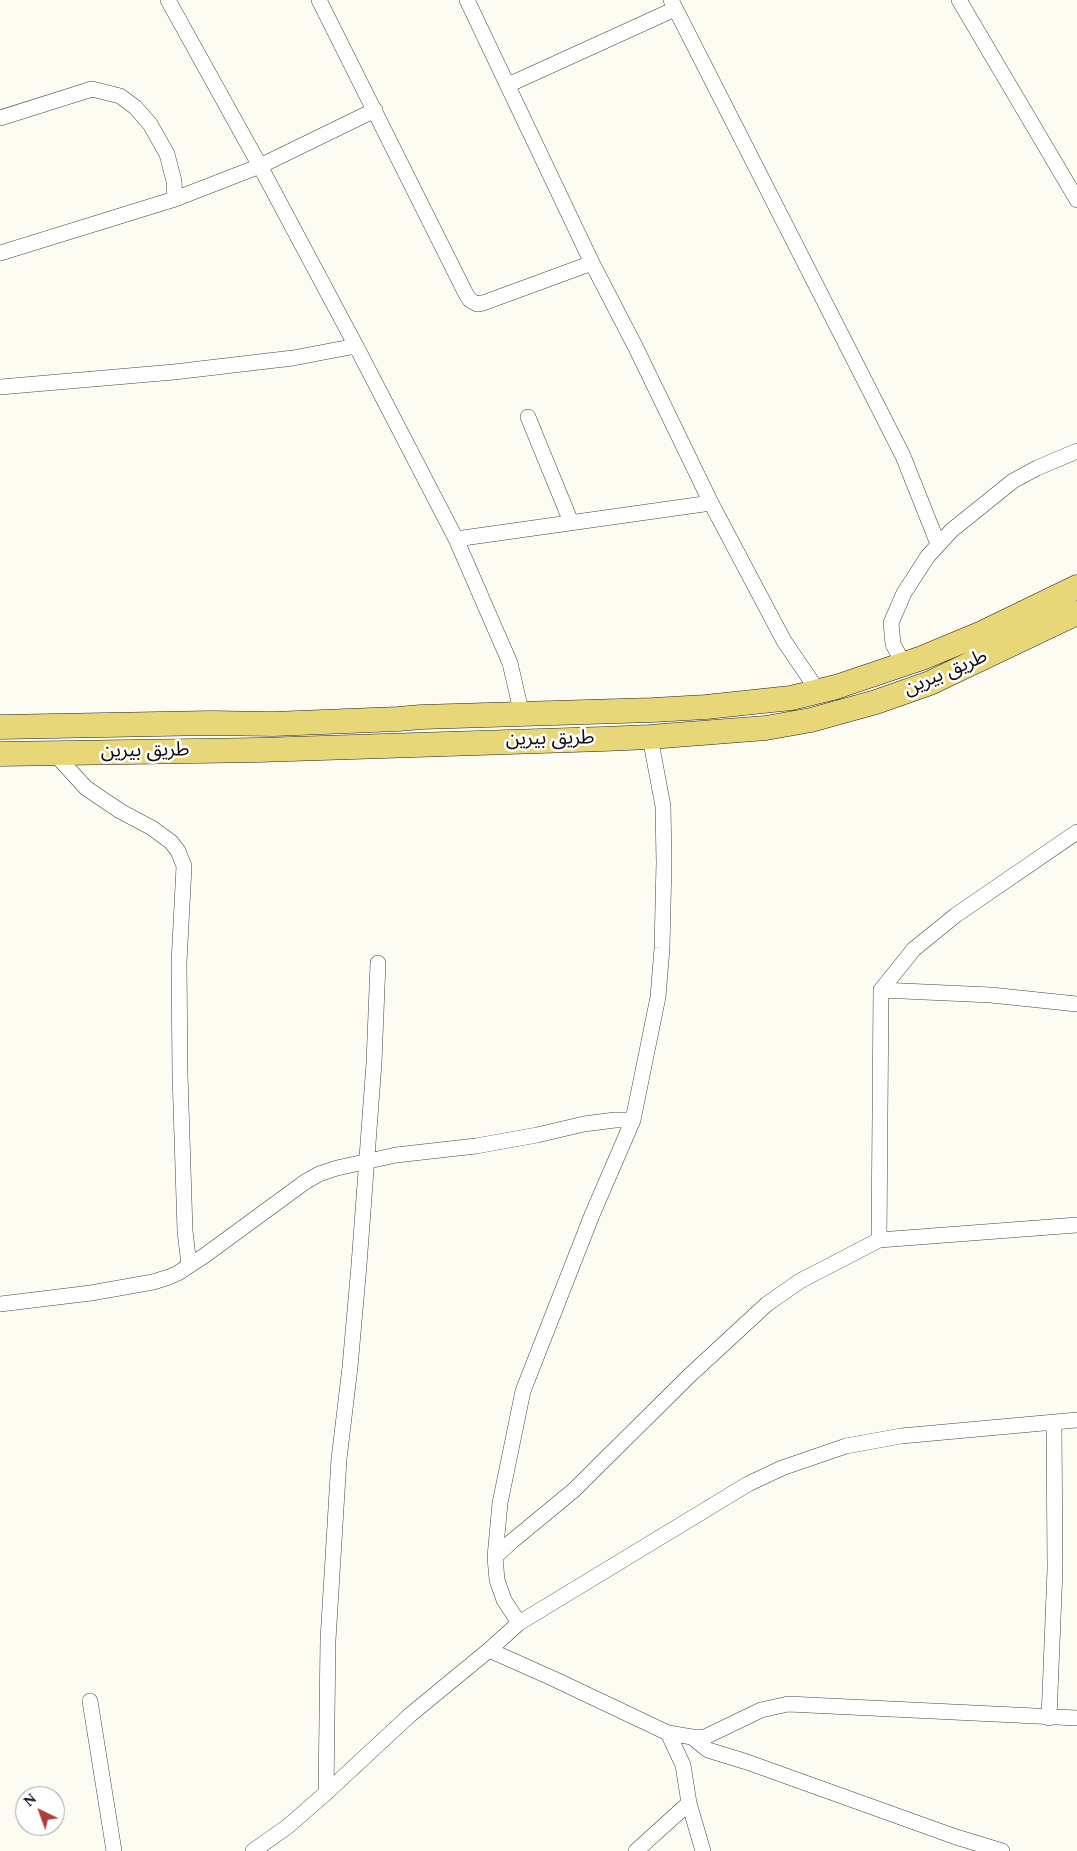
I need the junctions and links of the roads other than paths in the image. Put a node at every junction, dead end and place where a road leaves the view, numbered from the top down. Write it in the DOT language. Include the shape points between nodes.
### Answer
graph roads {
  1 [pos="168,0"];
  2 [pos="320,0"];
  3 [pos="467,0"];
  4 [pos="960,0"];
  5 [pos="673,4"];
  6 [pos="508,85"];
  7 [pos="375,110"];
  8 [pos="0,118"];
  9 [pos="260,166"];
  10 [pos="174,199"];
  11 [pos="1077,200"];
  12 [pos="0,253"];
  13 [pos="592,263"];
  14 [pos="356,346"];
  15 [pos="0,387"];
  16 [pos="528,417"];
  17 [pos="1077,451"];
  18 [pos="711,503"];
  19 [pos="571,522"];
  20 [pos="456,539"];
  21 [pos="938,544"];
  22 [pos="1077,587"];
  23 [pos="1077,613"];
  24 [pos="904,665"];
  25 [pos="818,691"];
  26 [pos="522,714"];
  27 [pos="368,721"];
  28 [pos="0,727"];
  29 [pos="650,737"];
  30 [pos="368,747"];
  31 [pos="54,753"];
  32 [pos="0,754"];
  33 [pos="1077,832"];
  34 [pos="378,963"];
  35 [pos="881,990"];
  36 [pos="1077,1004"];
  37 [pos="633,1120"];
  38 [pos="366,1162"];
  39 [pos="1077,1225"];
  40 [pos="878,1240"];
  41 [pos="190,1265"];
  42 [pos="0,1304"];
  43 [pos="1077,1420"];
  44 [pos="1054,1423"];
  45 [pos="495,1557"];
  46 [pos="519,1623"];
  47 [pos="489,1650"];
  48 [pos="90,1701"];
  49 [pos="1049,1718"];
  50 [pos="1077,1718"];
  51 [pos="668,1733"];
  52 [pos="692,1737"];
  53 [pos="326,1793"];
  54 [pos="689,1803"];
  55 [pos="114,1851"];
  56 [pos="254,1851"];
  57 [pos="636,1851"];
  58 [pos="703,1851"];
  59 [pos="1002,1851"];
  1 -- 9 [label="street"];
  2 -- 7 [label="street"];
  3 -- 6 [label="street"];
  4 -- 11 [label="street"];
  5 -- 6 [label="street"];
  5 -- 21 [label="street" via="903,456"];
  6 -- 13 [label="street"];
  7 -- 9 [label="street"];
  7 -- 13 [label="street" via="470,300 483,304"];
  8 -- 10 [label="street" via="92,89 120,96 150,124 167,154 174,181"];
  9 -- 10 [label="street"];
  9 -- 14 [label="street"];
  10 -- 12 [label="street"];
  13 -- 18 [label="street"];
  14 -- 15 [label="street" via="293,358 184,371"];
  14 -- 20 [label="street"];
  16 -- 19 [label="street"];
  17 -- 21 [label="street" via="1013,481"];
  18 -- 19 [label="street"];
  18 -- 25 [label="street" via="784,641"];
  19 -- 20 [label="street"];
  20 -- 26 [label="street" via="510,663"];
  21 -- 24 [label="street" via="904,593 891,623 893,644"];
  22 -- 24 [label="main road, طريق بيرين" via="982,633"];
  23 -- 29 [label="main road, طريق بيرين" via="930,683 876,702 811,720 766,728"];
  24 -- 25 [label="main road, طريق بيرين"];
  25 -- 26 [label="main road, طريق بيرين" via="791,698 706,707"];
  26 -- 27 [label="main road, طريق بيرين"];
  27 -- 28 [label="main road, طريق بيرين"];
  27 -- 30 [label="main road"];
  29 -- 30 [label="main road, طريق بيرين"];
  29 -- 37 [label="street" via="664,806 662,948 658,996"];
  30 -- 31 [label="main road, طريق بيرين"];
  31 -- 32 [label="main road, طريق بيرين"];
  31 -- 41 [label="street" via="86,788 171,842 184,866 179,963 180,1074 185,1231"];
  33 -- 35 [label="street" via="956,915 914,949"];
  34 -- 38 [label="street"];
  35 -- 36 [label="street" via="991,995"];
  35 -- 40 [label="street"];
  37 -- 38 [label="street" via="584,1124 476,1146 396,1155"];
  37 -- 45 [label="street" via="523,1391 500,1502"];
  38 -- 41 [label="street" via="337,1168 304,1182"];
  38 -- 53 [label="street" via="351,1358 338,1459 328,1640"];
  39 -- 40 [label="street"];
  40 -- 45 [label="street" via="800,1281 767,1304 574,1490"];
  41 -- 42 [label="street" via="153,1282"];
  43 -- 44 [label="street"];
  44 -- 46 [label="street" via="902,1436 846,1446 782,1468 683,1522"];
  44 -- 49 [label="street" via="1055,1569"];
  45 -- 46 [label="street" via="497,1580 504,1600"];
  46 -- 47 [label="street"];
  47 -- 51 [label="street"];
  47 -- 53 [label="street" via="410,1715"];
  48 -- 55 [label="street"];
  49 -- 50 [label="street"];
  49 -- 52 [label="street" via="788,1704 761,1710 705,1737"];
  51 -- 52 [label="street"];
  51 -- 54 [label="street" via="683,1765"];
  52 -- 59 [label="street" via="708,1750"];
  53 -- 56 [label="street"];
  54 -- 57 [label="street"];
  54 -- 58 [label="street"];
}
